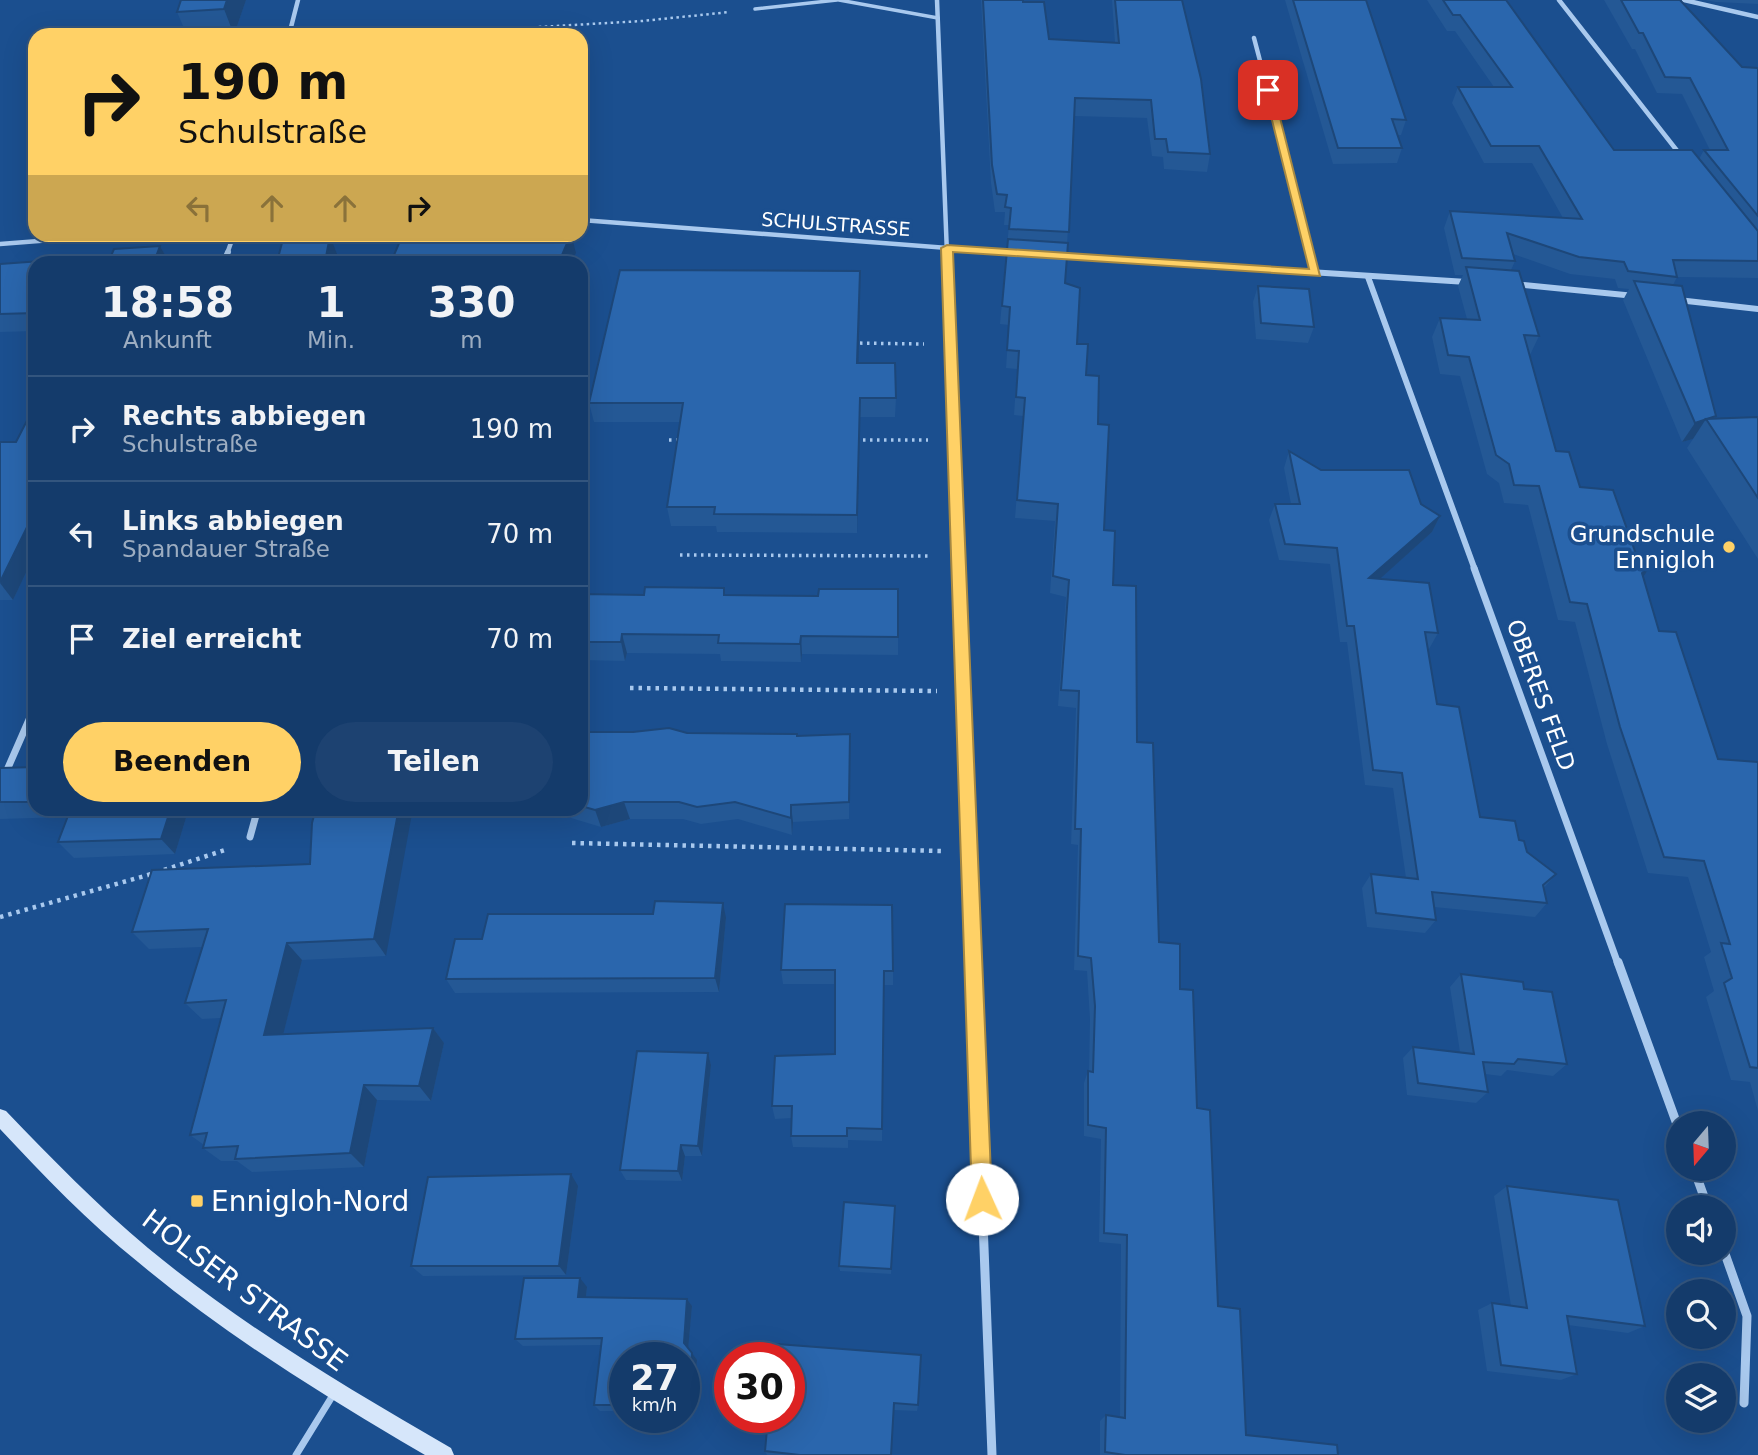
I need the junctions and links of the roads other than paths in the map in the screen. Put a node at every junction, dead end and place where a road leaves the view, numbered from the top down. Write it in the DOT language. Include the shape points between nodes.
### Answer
graph roads {
  1 [pos="298,0"];
  2 [pos="838,0"];
  3 [pos="937,0"];
  4 [pos="1559,0"];
  5 [pos="1684,0"];
  6 [pos="755,9"];
  7 [pos="1758,17"];
  8 [pos="937,18"];
  9 [pos="291,28"];
  10 [pos="1254,38"];
  11 [pos="1684,159"];
  12 [pos="588,221"];
  13 [pos="28,242"];
  14 [pos="0,244"];
  15 [pos="947,248"];
  16 [pos="1015,253"];
  17 [pos="1056,256"];
  18 [pos="1316,273"];
  19 [pos="1368,277"];
  20 [pos="1478,282"];
  21 [pos="1505,284"];
  22 [pos="1639,296"];
  23 [pos="1665,299"];
  24 [pos="1758,309"];
  25 [pos="28,722"];
  26 [pos="0,786"];
  27 [pos="256,816"];
  28 [pos="250,837"];
  29 [pos="1672,1111"];
  30 [pos="0,1117"];
  31 [pos="1729,1265"];
  32 [pos="335,1393"];
  33 [pos="1744,1403"];
  34 [pos="296,1455"];
  35 [pos="444,1455"];
  36 [pos="992,1455"];
  1 -- 9 [label="street"];
  2 -- 6 [label="lane"];
  2 -- 8 [label="lane"];
  3 -- 8 [label="street"];
  4 -- 11 [label="street"];
  5 -- 7 [label="street"];
  8 -- 15 [label="street"];
  10 -- 18 [label="street"];
  12 -- 15 [label="street, SCHULSTRASSE"];
  13 -- 14 [label="street"];
  15 -- 16 [label="street, SCHULSTRASSE"];
  15 -- 36 [label="street"];
  17 -- 18 [label="street"];
  18 -- 19 [label="street"];
  19 -- 20 [label="street"];
  19 -- 29 [label="street, OBERES FELD"];
  21 -- 22 [label="street"];
  23 -- 24 [label="street"];
  25 -- 26 [label="street"];
  27 -- 28 [label="street"];
  30 -- 32 [label="main road, HOLSER STRASSE" via="166,1273"];
  31 -- 33 [label="street" via="1747,1316"];
  32 -- 34 [label="lane"];
  32 -- 35 [label="main road, HOLSER STRASSE"];
}
